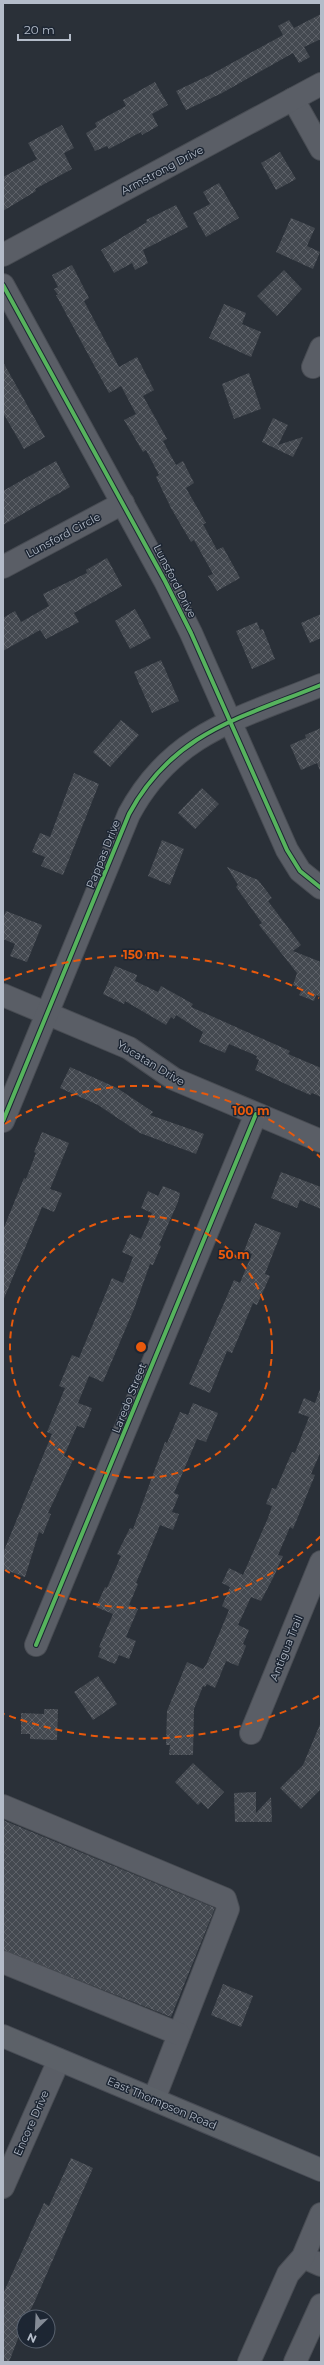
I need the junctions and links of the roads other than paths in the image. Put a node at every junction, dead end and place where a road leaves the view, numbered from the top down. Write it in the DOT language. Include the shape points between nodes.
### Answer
graph roads {
  1 [pos="321,84"];
  2 [pos="293,99"];
  3 [pos="321,149"];
  4 [pos="3,256"];
  5 [pos="3,285"];
  6 [pos="123,503"];
  7 [pos="3,567"];
  8 [pos="321,685"];
  9 [pos="230,723"];
  10 [pos="321,888"];
  11 [pos="3,995"];
  12 [pos="47,1014"];
  13 [pos="256,1114"];
  14 [pos="3,1121"];
  15 [pos="321,1141"];
  16 [pos="321,1562"];
  17 [pos="36,1645"];
  18 [pos="251,1733"];
  19 [pos="3,1806"];
  20 [pos="3,1962"];
  21 [pos="179,2034"];
  22 [pos="3,2036"];
  23 [pos="60,2060"];
  24 [pos="154,2100"];
  25 [pos="321,2170"];
  26 [pos="3,2187"];
  27 [pos="321,2214"];
  28 [pos="312,2261"];
  29 [pos="321,2305"];
  30 [pos="249,2362"];
  31 [pos="295,2362"];
  1 -- 2 [label="street, Armstrong Drive"];
  2 -- 3 [label="street"];
  2 -- 4 [label="street, Armstrong Drive"];
  5 -- 6 [label="street, Lunsford Drive"];
  6 -- 7 [label="street, Lunsford Circle"];
  6 -- 9 [label="street, Lunsford Drive" via="176,603"];
  8 -- 9 [label="street, Pappas Drive"];
  9 -- 10 [label="street, Lunsford Drive" via="289,855 300,871"];
  9 -- 12 [label="street, Pappas Drive" via="201,736 180,750 141,792 129,814"];
  11 -- 12 [label="street, Yucatan Drive"];
  12 -- 13 [label="street, Yucatan Drive" via="129,1048 174,1079"];
  12 -- 14 [label="street, Pappas Drive"];
  13 -- 15 [label="street, Yucatan Drive"];
  13 -- 17 [label="street, Laredo Street"];
  16 -- 18 [label="street, Antigua Trail"];
  19 -- 21 [label="street" via="225,1899 228,1909"];
  20 -- 21 [label="street"];
  21 -- 24 [label="street"];
  22 -- 23 [label="main road, East Thompson Road"];
  23 -- 24 [label="main road, East Thompson Road"];
  23 -- 26 [label="street, Encore Drive"];
  24 -- 25 [label="main road, East Thompson Road"];
  27 -- 28 [label="street"];
  28 -- 30 [label="street" via="288,2274"];
  29 -- 31 [label="street"];
}
